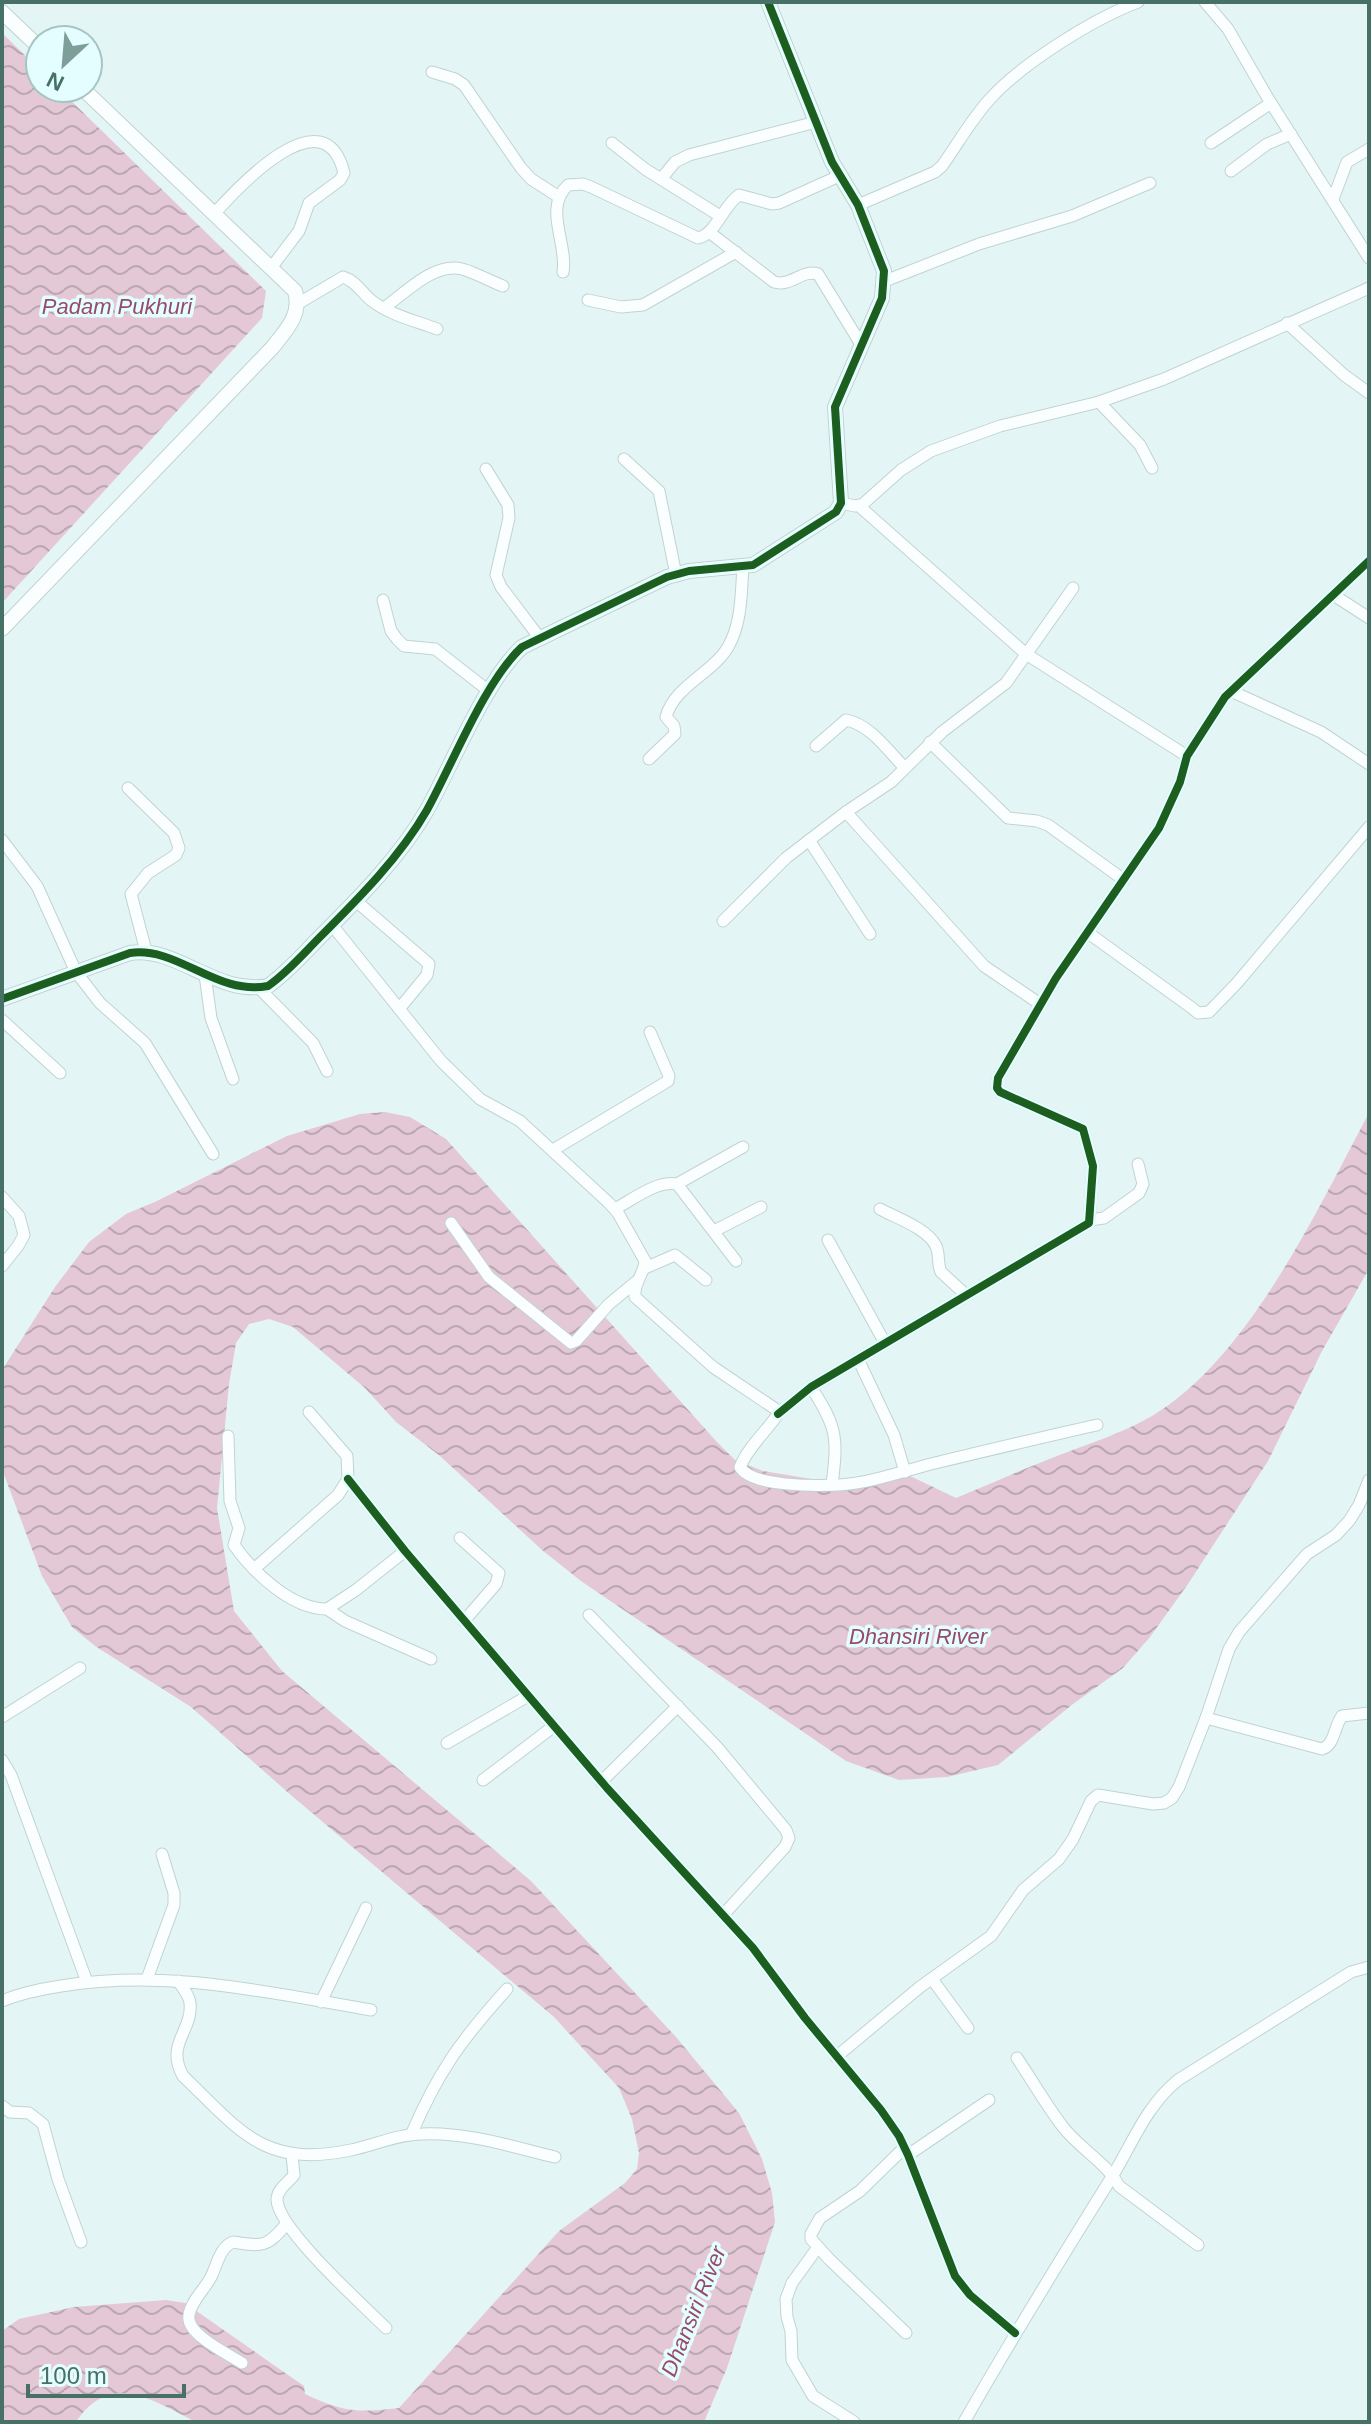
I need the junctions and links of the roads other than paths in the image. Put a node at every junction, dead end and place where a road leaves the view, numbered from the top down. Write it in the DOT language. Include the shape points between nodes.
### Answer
graph roads {
  1 [pos="770,2"];
  2 [pos="1138,2"];
  3 [pos="1205,2"];
  4 [pos="2,12"];
  5 [pos="24,33"];
  6 [pos="432,72"];
  7 [pos="1271,103"];
  8 [pos="99,104"];
  9 [pos="816,122"];
  10 [pos="1291,134"];
  11 [pos="612,143"];
  12 [pos="1211,143"];
  13 [pos="1369,149"];
  14 [pos="1231,171"];
  15 [pos="839,176"];
  16 [pos="661,179"];
  17 [pos="1150,183"];
  18 [pos="559,197"];
  19 [pos="1333,199"];
  20 [pos="858,205"];
  21 [pos="214,214"];
  22 [pos="720,216"];
  23 [pos="709,232"];
  24 [pos="736,252"];
  25 [pos="1369,258"];
  26 [pos="271,268"];
  27 [pos="563,272"];
  28 [pos="885,281"];
  29 [pos="503,286"];
  30 [pos="1369,288"];
  31 [pos="588,300"];
  32 [pos="299,303"];
  33 [pos="384,308"];
  34 [pos="1287,323"];
  35 [pos="437,329"];
  36 [pos="862,346"];
  37 [pos="1369,393"];
  38 [pos="1099,402"];
  39 [pos="624,459"];
  40 [pos="1152,468"];
  41 [pos="486,469"];
  42 [pos="841,503"];
  43 [pos="859,506"];
  44 [pos="1369,561"];
  45 [pos="743,567"];
  46 [pos="676,575"];
  47 [pos="1073,588"];
  48 [pos="1335,596"];
  49 [pos="383,600"];
  50 [pos="1369,618"];
  51 [pos="2,629"];
  52 [pos="539,637"];
  53 [pos="1026,654"];
  54 [pos="1231,691"];
  55 [pos="490,692"];
  56 [pos="930,742"];
  57 [pos="816,746"];
  58 [pos="1187,756"];
  59 [pos="649,759"];
  60 [pos="1369,764"];
  61 [pos="905,768"];
  62 [pos="128,788"];
  63 [pos="846,812"];
  64 [pos="1369,827"];
  65 [pos="2,840"];
  66 [pos="809,840"];
  67 [pos="1124,880"];
  68 [pos="356,901"];
  69 [pos="723,921"];
  70 [pos="332,925"];
  71 [pos="1087,932"];
  72 [pos="870,934"];
  73 [pos="146,951"];
  74 [pos="76,972"];
  75 [pos="205,975"];
  76 [pos="259,988"];
  77 [pos="2,999"];
  78 [pos="1040,1004"];
  79 [pos="399,1009"];
  80 [pos="2,1020"];
  81 [pos="650,1032"];
  82 [pos="327,1071"];
  83 [pos="60,1073"];
  84 [pos="233,1079"];
  85 [pos="743,1147"];
  86 [pos="553,1150"];
  87 [pos="213,1154"];
  88 [pos="1138,1164"];
  89 [pos="677,1184"];
  90 [pos="2,1197"];
  91 [pos="761,1207"];
  92 [pos="615,1209"];
  93 [pos="880,1209"];
  94 [pos="1090,1220"];
  95 [pos="451,1223"];
  96 [pos="714,1231"];
  97 [pos="828,1240"];
  98 [pos="736,1261"];
  99 [pos="2,1266"];
  100 [pos="645,1268"];
  101 [pos="638,1280"];
  102 [pos="706,1280"];
  103 [pos="966,1295"];
  104 [pos="885,1343"];
  105 [pos="858,1359"];
  106 [pos="811,1387"];
  107 [pos="309,1412"];
  108 [pos="778,1414"];
  109 [pos="1097,1425"];
  110 [pos="228,1436"];
  111 [pos="905,1472"];
  112 [pos="348,1479"];
  113 [pos="1369,1480"];
  114 [pos="832,1485"];
  115 [pos="460,1538"];
  116 [pos="405,1551"];
  117 [pos="254,1569"];
  118 [pos="327,1609"];
  119 [pos="589,1615"];
  120 [pos="464,1621"];
  121 [pos="431,1659"];
  122 [pos="80,1668"];
  123 [pos="528,1696"];
  124 [pos="678,1706"];
  125 [pos="1369,1713"];
  126 [pos="2,1717"];
  127 [pos="1206,1718"];
  128 [pos="554,1726"];
  129 [pos="447,1743"];
  130 [pos="2,1760"];
  131 [pos="483,1780"];
  132 [pos="601,1782"];
  133 [pos="162,1854"];
  134 [pos="366,1908"];
  135 [pos="724,1914"];
  136 [pos="1369,1967"];
  137 [pos="147,1979"];
  138 [pos="932,1979"];
  139 [pos="178,1981"];
  140 [pos="87,1982"];
  141 [pos="507,1989"];
  142 [pos="2,2001"];
  143 [pos="321,2002"];
  144 [pos="371,2010"];
  145 [pos="968,2028"];
  146 [pos="836,2057"];
  147 [pos="1017,2058"];
  148 [pos="989,2100"];
  149 [pos="2,2106"];
  150 [pos="411,2135"];
  151 [pos="906,2152"];
  152 [pos="292,2155"];
  153 [pos="555,2157"];
  154 [pos="1113,2175"];
  155 [pos="287,2223"];
  156 [pos="81,2242"];
  157 [pos="1198,2245"];
  158 [pos="818,2247"];
  159 [pos="386,2328"];
  160 [pos="906,2333"];
  161 [pos="1015,2333"];
  162 [pos="242,2363"];
  163 [pos="854,2422"];
  164 [pos="964,2422"];
  1 -- 9 [label="street"];
  2 -- 20 [label="street" via="1035,61 984,106 935,172"];
  3 -- 7 [label="street" via="1228,29"];
  4 -- 5 [label="street"];
  6 -- 18 [label="street" via="464,85 521,168"];
  7 -- 10 [label="street"];
  7 -- 12 [label="street"];
  8 -- 21 [label="street"];
  9 -- 15 [label="street"];
  9 -- 16 [label="street" via="681,157"];
  10 -- 14 [label="street" via="1267,144"];
  10 -- 19 [label="street"];
  11 -- 16 [label="street"];
  13 -- 19 [label="street" via="1347,162"];
  15 -- 20 [label="street"];
  15 -- 22 [label="street" via="779,203 739,195"];
  16 -- 22 [label="street"];
  17 -- 28 [label="street"];
  18 -- 23 [label="street" via="568,185 583,184 690,236"];
  18 -- 27 [label="street" via="556,219"];
  19 -- 25 [label="street"];
  20 -- 28 [label="street"];
  21 -- 26 [label="street"];
  21 -- 26 [label="street" via="289,148 324,141 344,173 309,203 299,231"];
  22 -- 23 [label="street"];
  23 -- 24 [label="street"];
  24 -- 31 [label="street" via="643,305"];
  24 -- 36 [label="street" via="780,284 807,272 818,274"];
  26 -- 32 [label="street" via="295,291"];
  28 -- 36 [label="street"];
  29 -- 33 [label="street" via="447,268"];
  30 -- 34 [label="street"];
  32 -- 33 [label="street" via="343,277"];
  32 -- 51 [label="street" via="294,320 272,348"];
  33 -- 35 [label="street"];
  34 -- 37 [label="street"];
  34 -- 38 [label="street" via="1171,377"];
  36 -- 42 [label="street" via="835,407"];
  38 -- 40 [label="street" via="1140,445"];
  38 -- 43 [label="street" via="1000,426 931,451"];
  39 -- 46 [label="street" via="659,491"];
  41 -- 52 [label="street" via="508,505 496,575"];
  42 -- 43 [label="street"];
  42 -- 45 [label="street" via="836,512"];
  43 -- 53 [label="street"];
  44 -- 48 [label="street"];
  45 -- 46 [label="street"];
  45 -- 59 [label="street" via="730,643 668,710 675,734"];
  46 -- 52 [label="street"];
  47 -- 53 [label="street"];
  48 -- 50 [label="street"];
  48 -- 54 [label="street"];
  49 -- 55 [label="street" via="391,631 404,646 435,649"];
  52 -- 55 [label="street" via="513,655"];
  53 -- 56 [label="street" via="1006,683"];
  53 -- 58 [label="street"];
  54 -- 58 [label="street"];
  54 -- 60 [label="street" via="1321,732"];
  55 -- 68 [label="street" via="425,813"];
  56 -- 61 [label="street"];
  56 -- 67 [label="street" via="1008,818 1048,825"];
  57 -- 61 [label="street" via="846,720 856,722"];
  58 -- 67 [label="street" via="1159,828"];
  61 -- 63 [label="street"];
  62 -- 73 [label="street" via="174,833 179,848 131,894"];
  63 -- 66 [label="street"];
  63 -- 78 [label="street" via="984,966"];
  64 -- 71 [label="street" via="1209,1012 1198,1013"];
  65 -- 74 [label="street" via="37,886"];
  66 -- 69 [label="street"];
  66 -- 72 [label="street"];
  67 -- 71 [label="street"];
  68 -- 70 [label="street"];
  68 -- 79 [label="street" via="429,964 427,975"];
  70 -- 76 [label="street" via="280,978"];
  70 -- 79 [label="street"];
  71 -- 78 [label="street"];
  73 -- 74 [label="street"];
  73 -- 75 [label="street"];
  74 -- 77 [label="street"];
  74 -- 87 [label="street" via="100,1003 145,1043"];
  75 -- 76 [label="street" via="229,985"];
  75 -- 84 [label="street" via="211,1018"];
  76 -- 82 [label="street" via="313,1043"];
  78 -- 94 [label="street" via="997,1088 1087,1134 1093,1166"];
  79 -- 86 [label="street" via="470,1090 513,1115"];
  80 -- 83 [label="street"];
  81 -- 86 [label="street" via="668,1081"];
  85 -- 89 [label="street"];
  86 -- 92 [label="street"];
  88 -- 94 [label="street" via="1143,1184 1139,1193 1104,1218"];
  89 -- 92 [label="street" via="660,1186"];
  89 -- 96 [label="street"];
  90 -- 99 [label="street" via="19,1216 24,1235"];
  91 -- 96 [label="street"];
  92 -- 100 [label="street" via="642,1253"];
  93 -- 103 [label="street" via="929,1237 937,1248 938,1268"];
  94 -- 103 [label="street"];
  95 -- 101 [label="street" via="489,1277 571,1343"];
  96 -- 98 [label="street"];
  97 -- 104 [label="street"];
  100 -- 101 [label="street"];
  100 -- 102 [label="street" via="675,1255"];
  101 -- 108 [label="street" via="635,1297 713,1367"];
  103 -- 104 [label="street"];
  104 -- 105 [label="street"];
  105 -- 106 [label="street"];
  105 -- 111 [label="street" via="894,1435"];
  106 -- 108 [label="street"];
  106 -- 114 [label="street" via="833,1426"];
  107 -- 112 [label="street" via="347,1456"];
  108 -- 114 [label="street" via="740,1470 769,1482"];
  109 -- 111 [label="street"];
  110 -- 117 [label="street" via="228,1485 239,1528 233,1541"];
  111 -- 114 [label="street"];
  112 -- 116 [label="street"];
  112 -- 117 [label="street" via="338,1495"];
  113 -- 127 [label="street" via="1349,1521 1307,1554 1239,1632"];
  115 -- 120 [label="street" via="499,1573 496,1584"];
  116 -- 118 [label="street"];
  116 -- 120 [label="street"];
  117 -- 118 [label="street" via="306,1605"];
  118 -- 121 [label="street"];
  119 -- 124 [label="street"];
  120 -- 123 [label="street"];
  122 -- 126 [label="street"];
  123 -- 128 [label="street"];
  123 -- 129 [label="street"];
  124 -- 132 [label="street"];
  124 -- 135 [label="street" via="789,1838"];
  125 -- 127 [label="street" via="1342,1716 1331,1742 1322,1749"];
  127 -- 138 [label="street" via="1172,1798 1153,1804 1098,1795 1064,1853 1023,1890 991,1936"];
  128 -- 131 [label="street"];
  128 -- 132 [label="street"];
  130 -- 140 [label="street"];
  132 -- 135 [label="street"];
  133 -- 137 [label="street" via="174,1905"];
  134 -- 143 [label="street"];
  135 -- 146 [label="street"];
  136 -- 154 [label="street" via="1351,1972 1162,2093"];
  137 -- 139 [label="street"];
  137 -- 140 [label="street"];
  138 -- 145 [label="street"];
  138 -- 146 [label="street"];
  139 -- 143 [label="street"];
  139 -- 152 [label="street" via="190,2002 176,2050 177,2067 261,2145"];
  140 -- 142 [label="street"];
  141 -- 150 [label="street" via="450,2057"];
  143 -- 144 [label="street"];
  146 -- 151 [label="street" via="881,2110"];
  147 -- 154 [label="street" via="1063,2127"];
  148 -- 151 [label="street"];
  149 -- 156 [label="street" via="29,2113 43,2124"];
  150 -- 152 [label="street" via="318,2156"];
  150 -- 153 [label="street" via="471,2138"];
  151 -- 158 [label="street" via="820,2218 811,2234"];
  151 -- 161 [label="street" via="955,2276"];
  152 -- 155 [label="street" via="294,2175 277,2201"];
  154 -- 157 [label="street" via="1128,2195"];
  154 -- 161 [label="street"];
  155 -- 159 [label="street"];
  155 -- 162 [label="street" via="261,2246 225,2246 189,2313 200,2336"];
  158 -- 160 [label="street"];
  158 -- 163 [label="street" via="786,2299 792,2360 813,2396"];
  161 -- 164 [label="street"];
}
